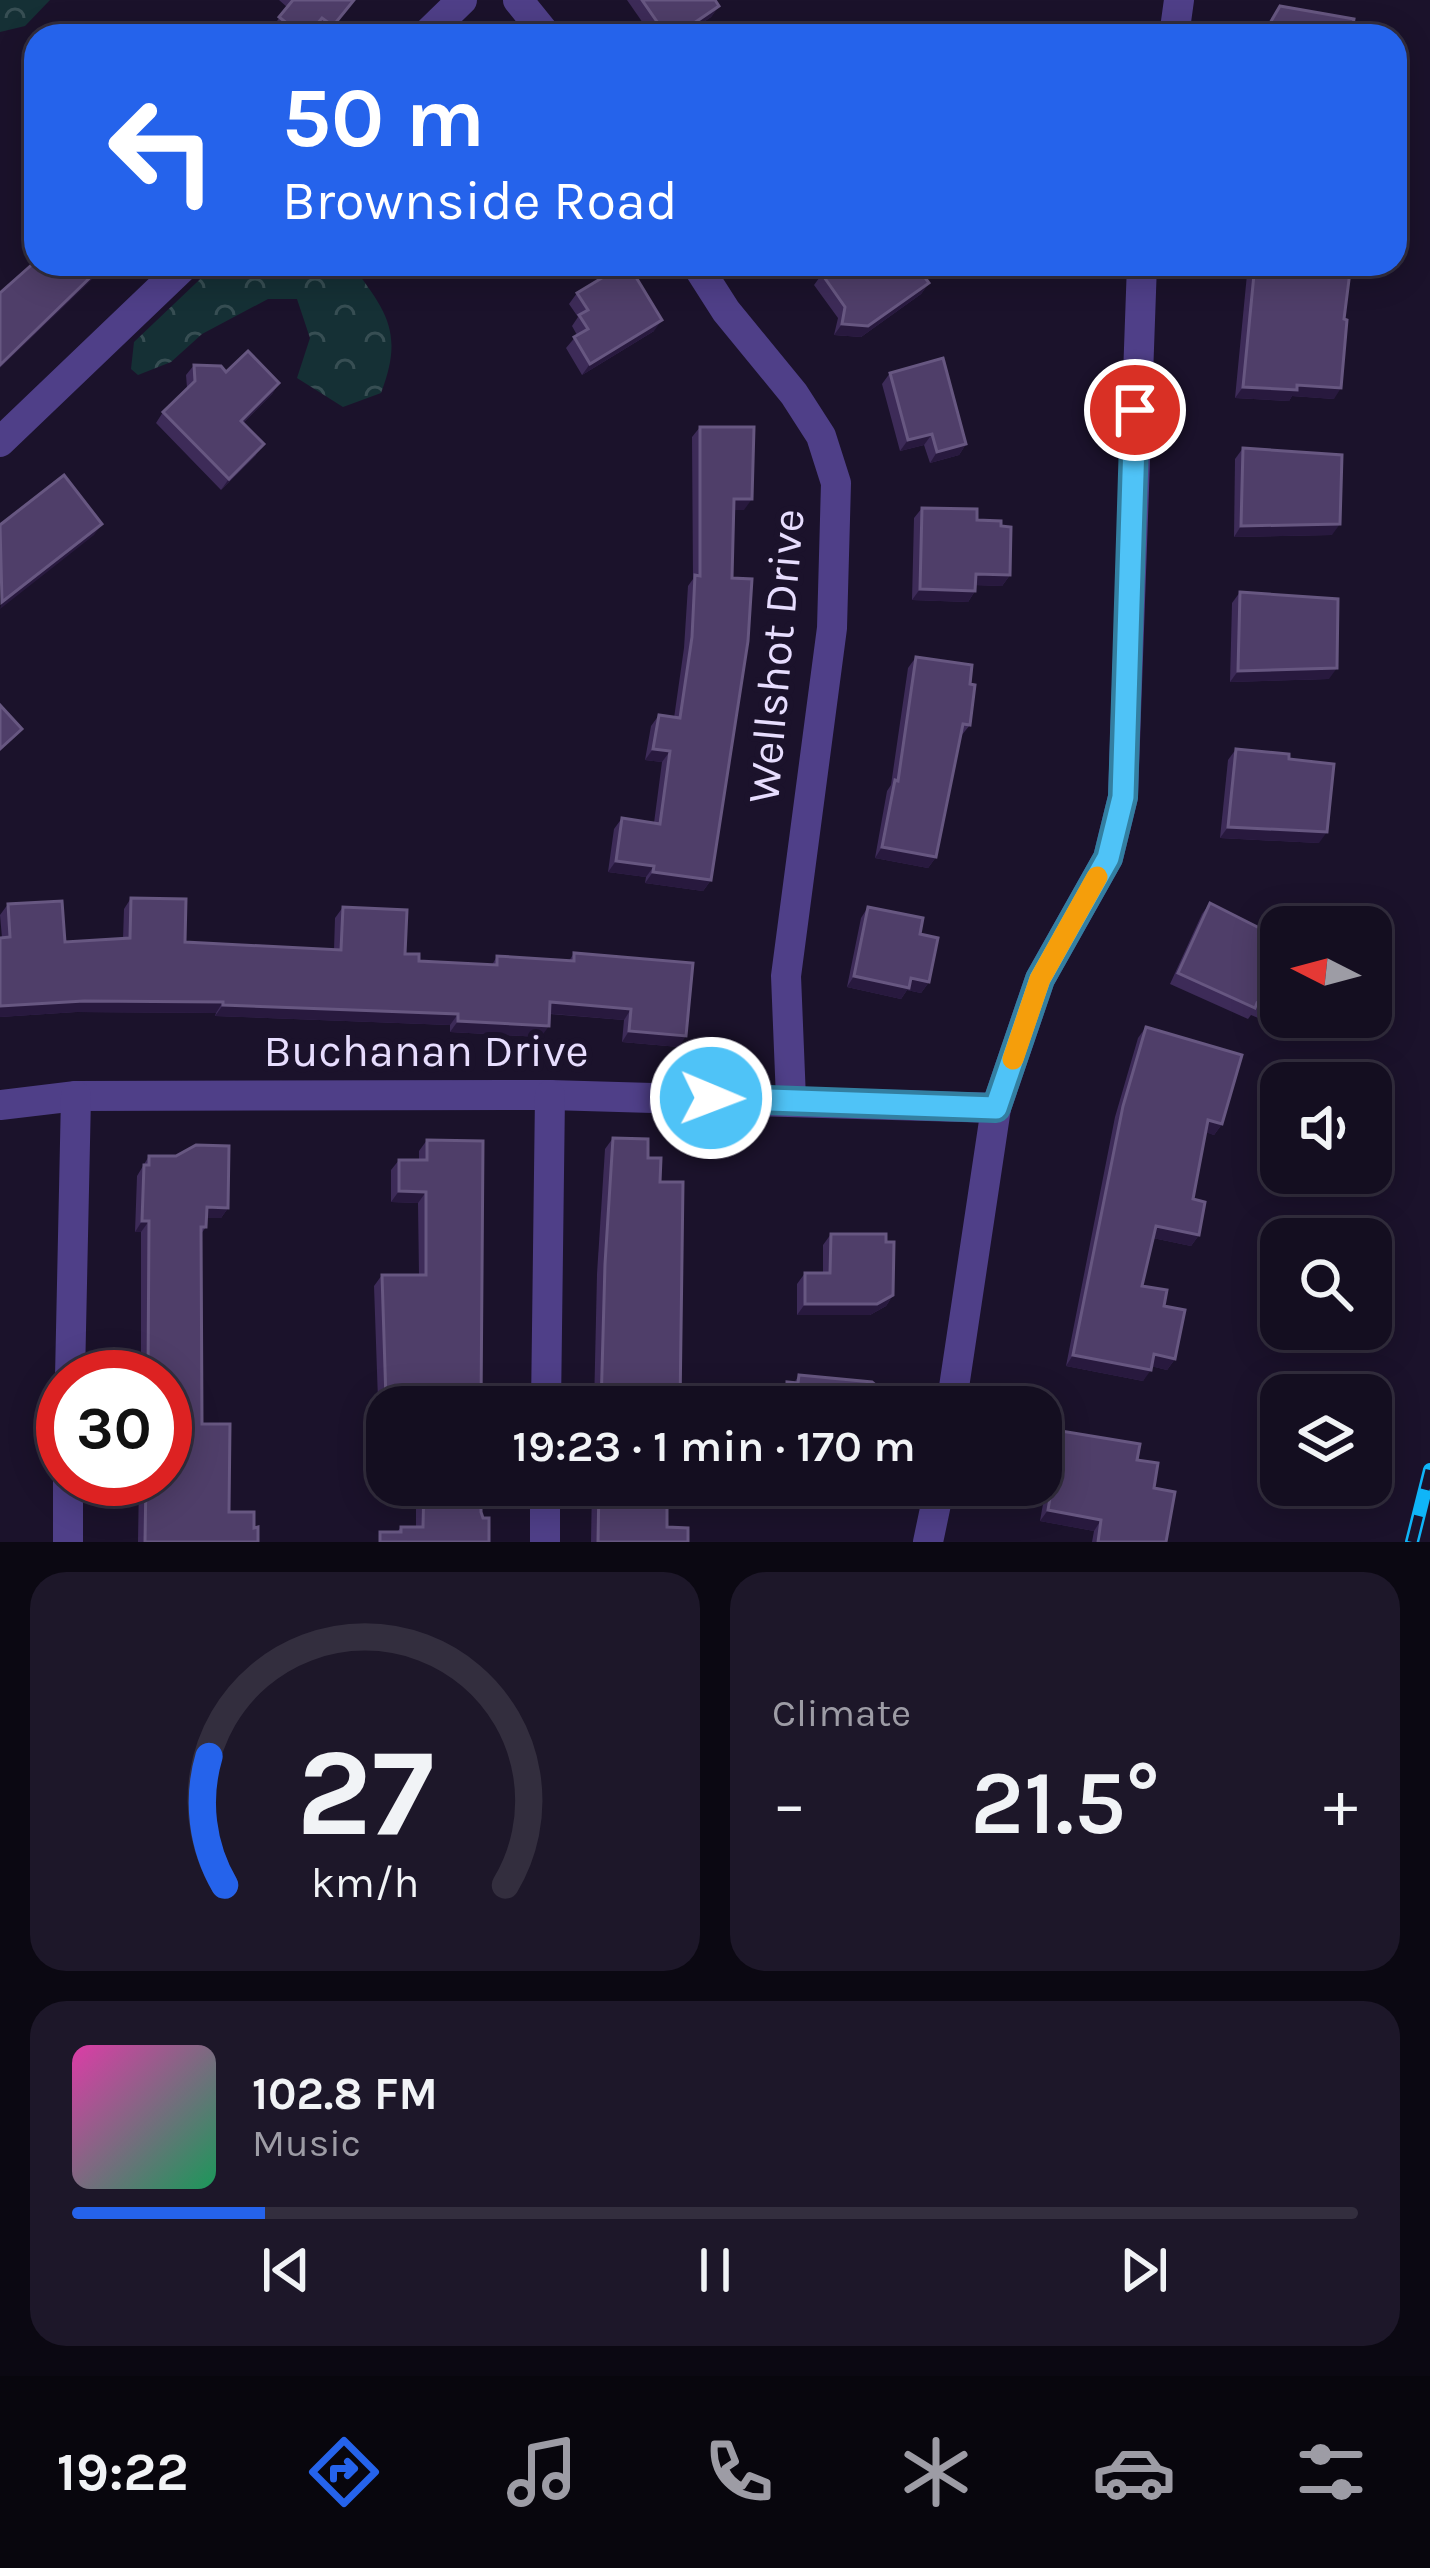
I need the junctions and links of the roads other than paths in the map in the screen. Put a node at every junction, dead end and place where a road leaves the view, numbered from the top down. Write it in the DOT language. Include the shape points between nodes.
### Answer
graph roads {
  1 [pos="462,0"];
  2 [pos="518,0"];
  3 [pos="437,24"];
  4 [pos="537,24"];
  5 [pos="173,276"];
  6 [pos="704,276"];
  7 [pos="1142,276"];
  8 [pos="0,442"];
  9 [pos="550,1095"];
  10 [pos="76,1096"];
  11 [pos="791,1099"];
  12 [pos="0,1105"];
  13 [pos="996,1108"];
  14 [pos="71,1350"];
  15 [pos="546,1386"];
  16 [pos="954,1386"];
  17 [pos="68,1506"];
  18 [pos="545,1506"];
  19 [pos="936,1506"];
  20 [pos="68,1542"];
  21 [pos="545,1542"];
  22 [pos="928,1542"];
  1 -- 3 [label="street"];
  2 -- 4 [label="street"];
  5 -- 8 [label="street"];
  6 -- 11 [label="street, Wellshot Drive" via="821,436 836,484 832,628 786,976"];
  7 -- 13 [label="street" via="1123,797 1108,858 1040,979"];
  9 -- 10 [label="street, Buchanan Drive"];
  9 -- 11 [label="street, Buchanan Drive"];
  9 -- 15 [label="street"];
  10 -- 12 [label="street, Buchanan Drive"];
  10 -- 14 [label="street"];
  11 -- 13 [label="street, Buchanan Drive"];
  13 -- 16 [label="street"];
  17 -- 20 [label="street"];
  18 -- 21 [label="street"];
  19 -- 22 [label="street"];
}
